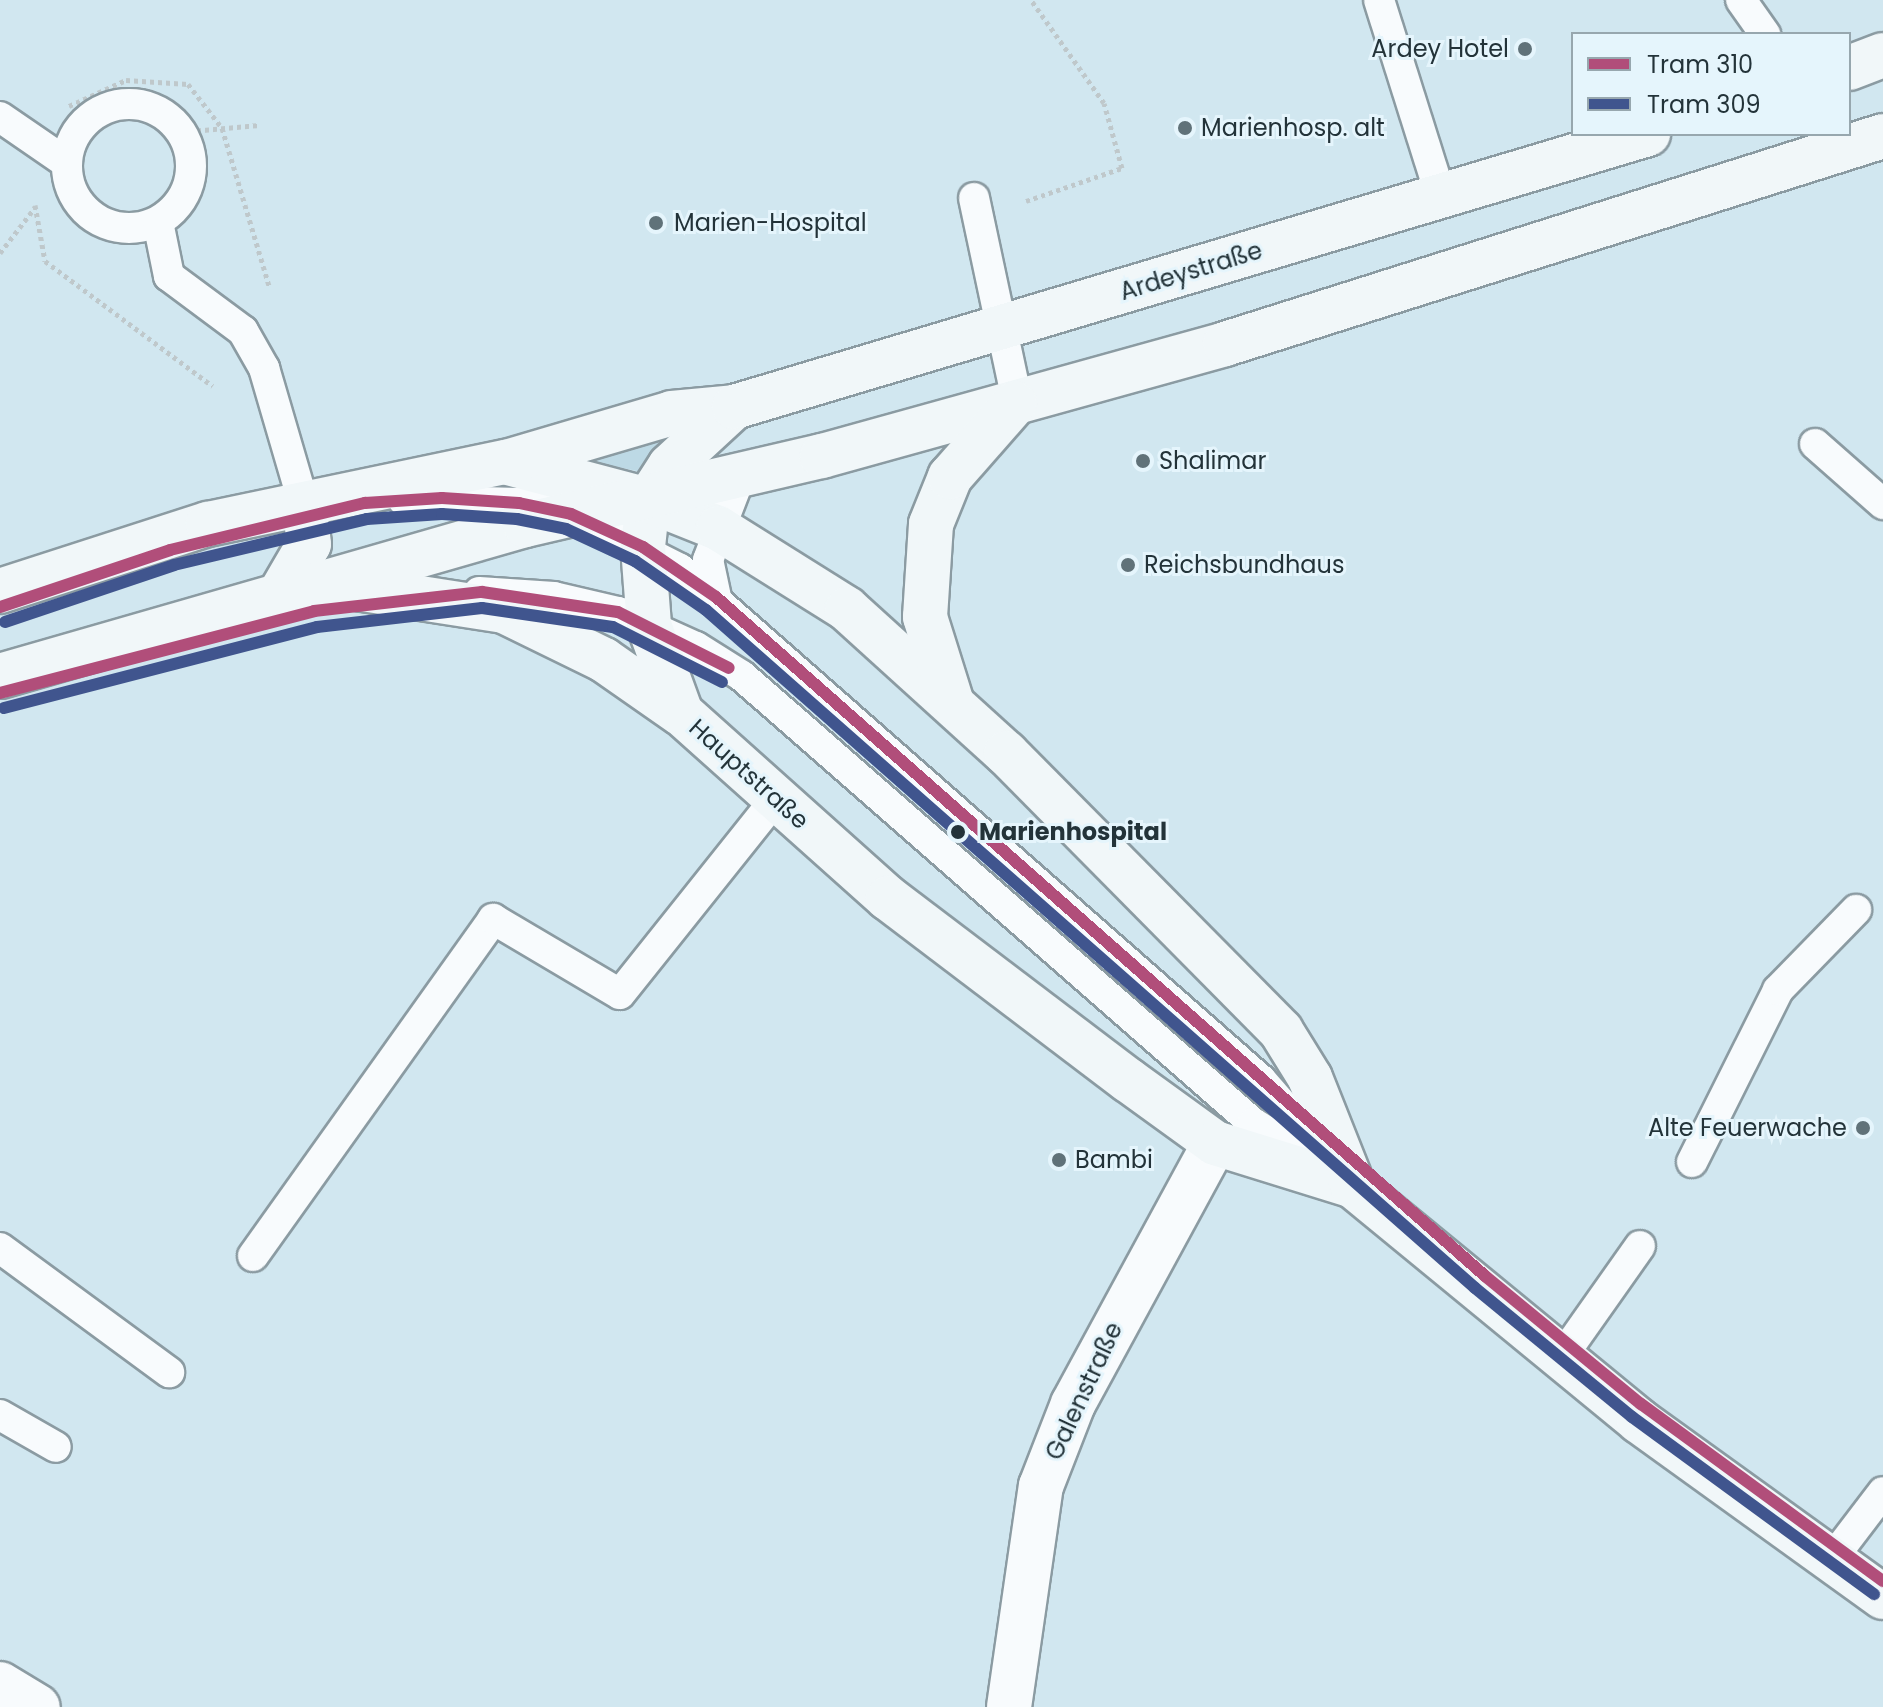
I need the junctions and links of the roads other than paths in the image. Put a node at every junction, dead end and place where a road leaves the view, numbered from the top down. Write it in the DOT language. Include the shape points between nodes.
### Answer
graph roads {
  1 [pos="1379,0"];
  2 [pos="1741,0"];
  3 [pos="1764,32"];
  4 [pos="1883,55"];
  5 [pos="1851,67"];
  6 [pos="0,117"];
  7 [pos="1641,136"];
  8 [pos="1883,136"];
  9 [pos="67,163"];
  10 [pos="1440,193"];
  11 [pos="975,208"];
  12 [pos="158,222"];
  13 [pos="1000,329"];
  14 [pos="1017,401"];
  15 [pos="734,407"];
  16 [pos="1815,444"];
  17 [pos="506,462"];
  18 [pos="741,474"];
  19 [pos="648,500"];
  20 [pos="1883,504"];
  21 [pos="304,505"];
  22 [pos="571,514"];
  23 [pos="718,528"];
  24 [pos="643,547"];
  25 [pos="333,585"];
  26 [pos="0,591"];
  27 [pos="409,596"];
  28 [pos="278,597"];
  29 [pos="716,597"];
  30 [pos="649,625"];
  31 [pos="0,676"];
  32 [pos="955,709"];
  33 [pos="681,713"];
  34 [pos="775,800"];
  35 [pos="1856,910"];
  36 [pos="1215,1143"];
  37 [pos="1692,1162"];
  38 [pos="1353,1186"];
  39 [pos="1640,1246"];
  40 [pos="0,1248"];
  41 [pos="253,1256"];
  42 [pos="1561,1358"];
  43 [pos="169,1372"];
  44 [pos="0,1415"];
  45 [pos="56,1447"];
  46 [pos="1883,1492"];
  47 [pos="1832,1559"];
  48 [pos="1883,1597"];
  49 [pos="0,1684"];
  50 [pos="38,1707"];
  51 [pos="1009,1707"];
  1 -- 10 [label="lane"];
  2 -- 3 [label="lane"];
  4 -- 5 [label="main road"];
  6 -- 9 [label="lane"];
  7 -- 10 [label="main road, Ardeystraße"];
  8 -- 14 [label="main road" via="1225,344"];
  9 -- 12 [label="lane" via="68,181 88,213 121,229"];
  9 -- 12 [label="lane" via="80,127 113,106 151,107 181,132 191,172 186,192"];
  10 -- 13 [label="main road, Ardeystraße"];
  11 -- 13 [label="lane"];
  12 -- 21 [label="lane" via="169,276 243,331 264,368"];
  13 -- 14 [label="lane"];
  13 -- 15 [label="main road, Ardeystraße"];
  14 -- 18 [label="main road"];
  14 -- 32 [label="main road" via="950,477 931,524 923,568 925,617"];
  15 -- 17 [label="main road, Ardeystraße" via="672,413"];
  15 -- 19 [label="main road, Ardeystraße" via="670,466"];
  16 -- 20 [label="lane"];
  17 -- 19 [label="main road"];
  17 -- 21 [label="main road, Ardeystraße"];
  18 -- 19 [label="main road"];
  18 -- 23 [label="lane"];
  19 -- 22 [label="main road"];
  19 -- 23 [label="main road, Hauptstraße"];
  19 -- 24 [label="main road, Hauptstraße"];
  21 -- 22 [label="lane" via="442,498"];
  21 -- 26 [label="main road, Ardeystraße" via="208,524"];
  21 -- 28 [label="main road" via="309,544"];
  22 -- 24 [label="lane"];
  22 -- 25 [label="main road"];
  23 -- 29 [label="lane" via="708,560"];
  23 -- 32 [label="main road, Hauptstraße" via="816,584"];
  24 -- 29 [label="lane"];
  24 -- 30 [label="main road, Hauptstraße"];
  25 -- 27 [label="main road"];
  25 -- 28 [label="main road"];
  27 -- 30 [label="lane" via="482,592 554,597"];
  27 -- 33 [label="main road" via="504,611 537,624"];
  28 -- 31 [label="main road"];
  29 -- 38 [label="lane" via="1261,1080"];
  30 -- 33 [label="main road, Hauptstraße"];
  30 -- 38 [label="lane" via="742,676 1253,1123"];
  32 -- 38 [label="main road, Hauptstraße" via="1195,938 1281,1031 1310,1078"];
  33 -- 34 [label="main road, Hauptstraße"];
  34 -- 36 [label="main road, Hauptstraße" via="888,898"];
  34 -- 41 [label="lane" via="620,994 493,919"];
  35 -- 37 [label="lane" via="1778,990"];
  36 -- 38 [label="main road, Hauptstraße"];
  36 -- 51 [label="street, Galenstraße" via="1073,1404 1041,1486"];
  38 -- 42 [label="main road, Hauptstraße"];
  39 -- 42 [label="lane"];
  40 -- 43 [label="lane"];
  42 -- 47 [label="main road, Hauptstraße"];
  44 -- 45 [label="lane"];
  46 -- 47 [label="lane"];
  47 -- 48 [label="main road, Hauptstraße"];
  49 -- 50 [label="street"];
}
